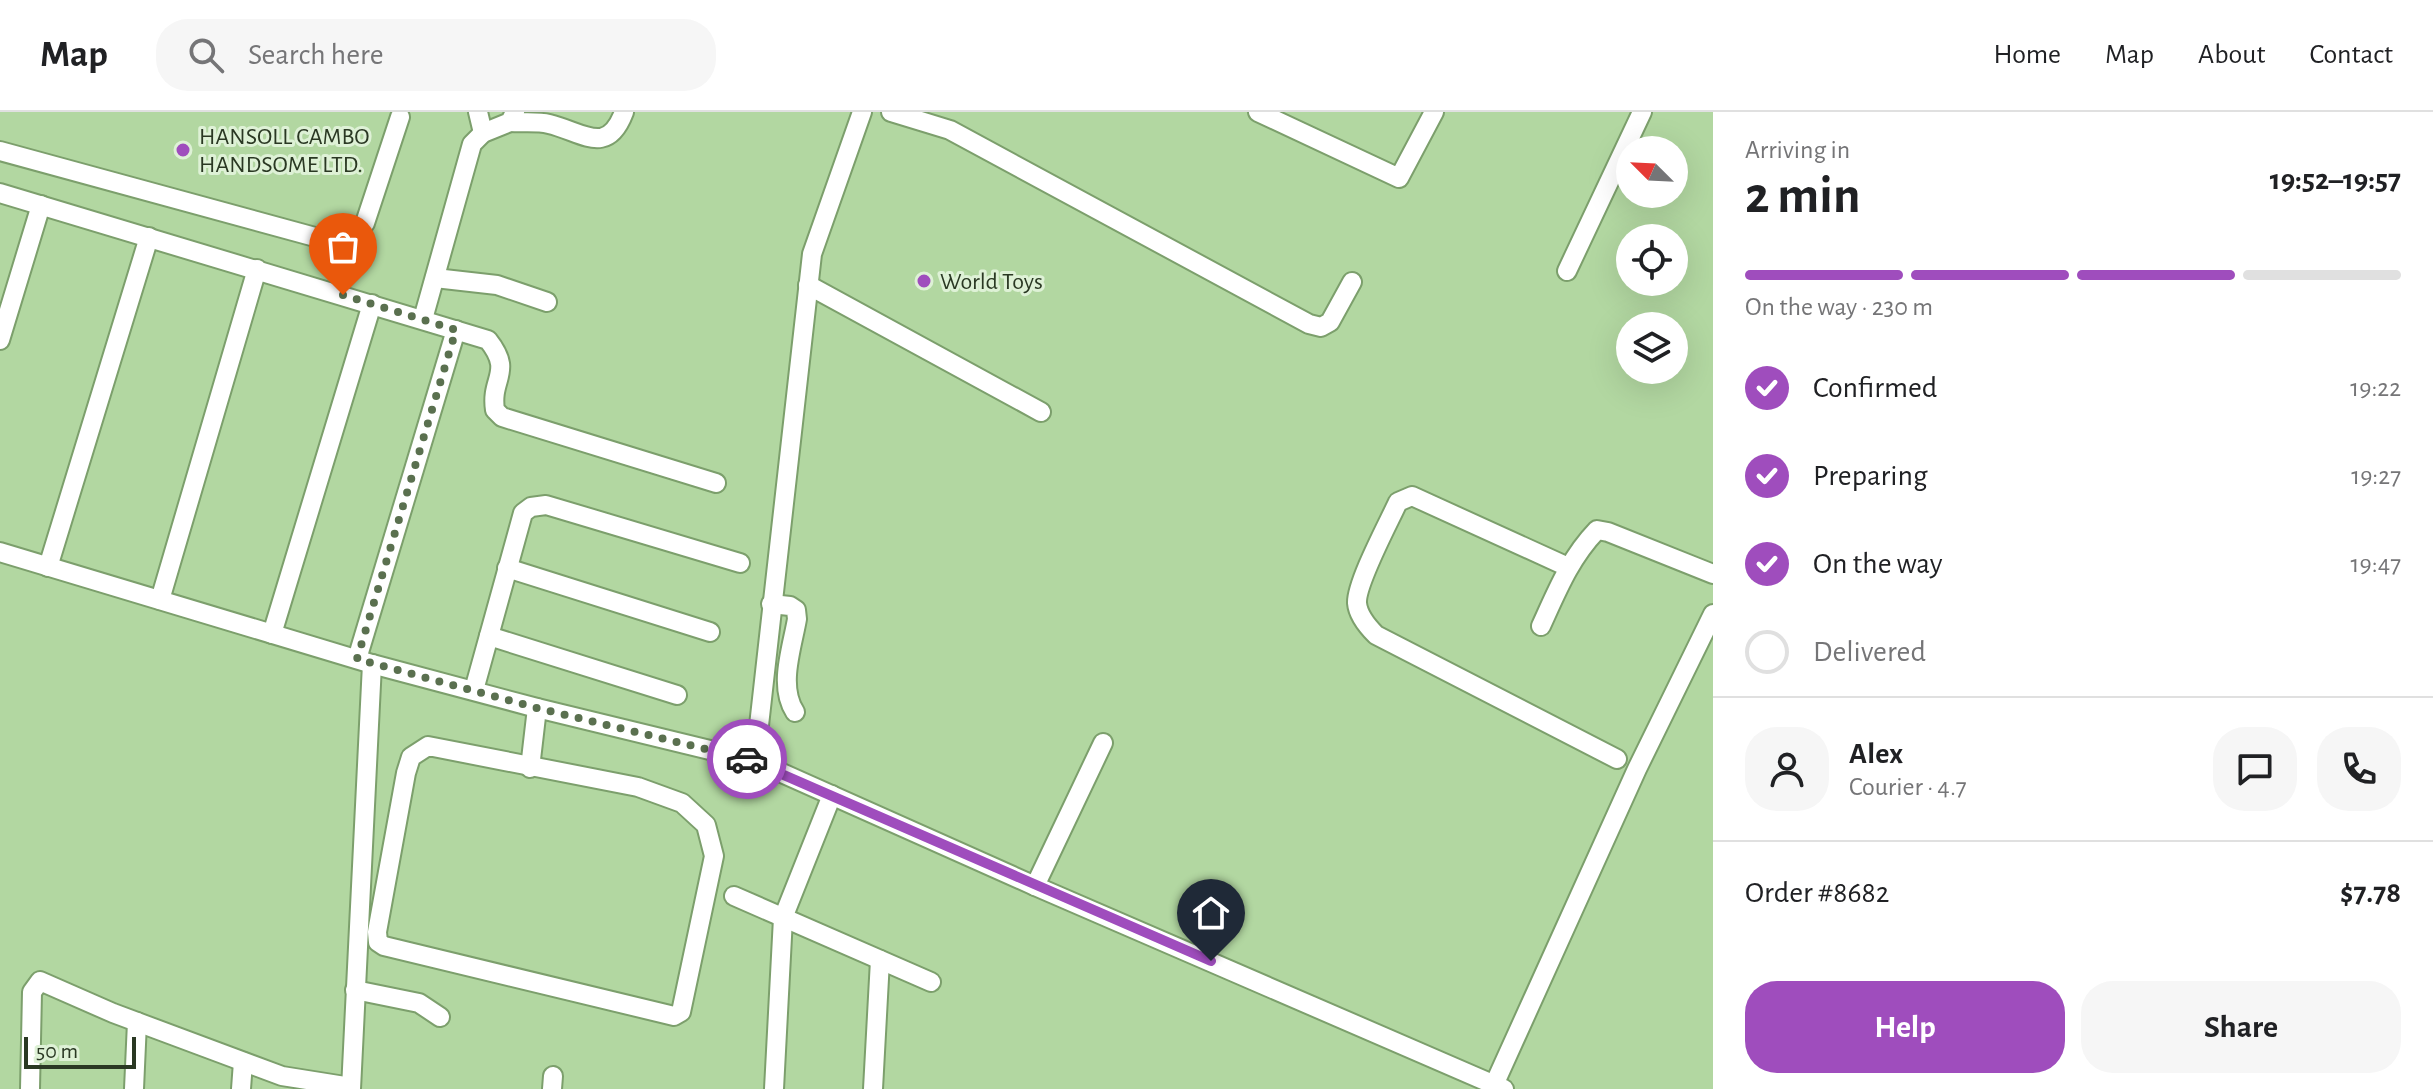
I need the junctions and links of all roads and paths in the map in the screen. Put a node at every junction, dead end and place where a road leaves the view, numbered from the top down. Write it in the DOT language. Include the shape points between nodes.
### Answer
graph roads {
  1 [pos="478,112"];
  2 [pos="624,112"];
  3 [pos="862,112"];
  4 [pos="891,112"];
  5 [pos="1434,112"];
  6 [pos="1642,112"];
  7 [pos="1265,114"];
  8 [pos="400,117"];
  9 [pos="513,117"];
  10 [pos="483,133"];
  11 [pos="0,151"];
  12 [pos="0,193"];
  13 [pos="41,205"];
  14 [pos="149,237"];
  15 [pos="257,269"];
  16 [pos="1567,271"];
  17 [pos="435,278"];
  18 [pos="1352,282"];
  19 [pos="808,285"];
  20 [pos="547,302"];
  21 [pos="372,304"];
  22 [pos="423,319"];
  23 [pos="456,330"];
  24 [pos="0,340"];
  25 [pos="1041,412"];
  26 [pos="716,483"];
  27 [pos="0,552"];
  28 [pos="740,563"];
  29 [pos="48,567"];
  30 [pos="1568,567"];
  31 [pos="507,568"];
  32 [pos="1713,574"];
  33 [pos="160,600"];
  34 [pos="771,604"];
  35 [pos="1713,614"];
  36 [pos="1541,626"];
  37 [pos="710,632"];
  38 [pos="272,634"];
  39 [pos="489,636"];
  40 [pos="364,661"];
  41 [pos="474,690"];
  42 [pos="677,695"];
  43 [pos="537,708"];
  44 [pos="795,712"];
  45 [pos="1103,743"];
  46 [pos="1617,759"];
  47 [pos="755,761"];
  48 [pos="530,768"];
  49 [pos="832,795"];
  50 [pos="1035,886"];
  51 [pos="734,896"];
  52 [pos="783,918"];
  53 [pos="880,960"];
  54 [pos="931,982"];
  55 [pos="355,990"];
  56 [pos="440,1017"];
  57 [pos="137,1022"];
  58 [pos="243,1062"];
  59 [pos="1499,1087"];
  60 [pos="351,1088"];
  61 [pos="30,1089"];
  62 [pos="134,1089"];
  63 [pos="241,1089"];
  64 [pos="774,1089"];
  65 [pos="873,1089"];
  1 -- 10 [label="street"];
  2 -- 9 [label="street" via="617,130 595,138"];
  3 -- 19 [label="street" via="812,254"];
  4 -- 18 [label="street" via="950,130 1309,324 1321,327 1330,322"];
  5 -- 7 [label="street" via="1399,178"];
  6 -- 16 [label="street"];
  8 -- 11 [label="street" via="365,223 346,241 326,240"];
  9 -- 10 [label="street"];
  10 -- 17 [label="street" via="467,157"];
  12 -- 13 [label="street"];
  13 -- 14 [label="street"];
  13 -- 24 [label="street"];
  14 -- 15 [label="street"];
  14 -- 29 [label="street"];
  15 -- 21 [label="street"];
  15 -- 33 [label="street"];
  17 -- 20 [label="street" via="497,285"];
  17 -- 22 [label="street"];
  19 -- 25 [label="street"];
  19 -- 34 [label="street"];
  21 -- 22 [label="street"];
  21 -- 38 [label="street"];
  22 -- 23 [label="street"];
  23 -- 26 [label="street" via="488,340 499,354 502,368 493,396 502,417"];
  23 -- 40 [label="street"];
  27 -- 29 [label="street"];
  28 -- 31 [label="street" via="546,505 523,513"];
  29 -- 33 [label="street"];
  30 -- 32 [label="street" via="1597,530"];
  30 -- 36 [label="street"];
  30 -- 46 [label="street" via="1412,496 1398,502 1357,602 1376,635"];
  31 -- 37 [label="street"];
  31 -- 39 [label="street"];
  33 -- 38 [label="street"];
  34 -- 44 [label="street" via="796,610 787,690"];
  34 -- 47 [label="street"];
  35 -- 59 [label="street" via="1637,769"];
  38 -- 40 [label="street"];
  39 -- 41 [label="street"];
  39 -- 42 [label="street"];
  40 -- 41 [label="street"];
  40 -- 55 [label="street"];
  41 -- 43 [label="street"];
  43 -- 47 [label="street"];
  43 -- 48 [label="street"];
  45 -- 50 [label="street"];
  47 -- 49 [label="street"];
  48 -- 48 [label="street" via="428,746 411,757 378,942 674,1016 684,1005 714,856 706,825 682,803 638,787"];
  49 -- 50 [label="street"];
  49 -- 52 [label="street"];
  50 -- 59 [label="street"];
  51 -- 52 [label="street"];
  52 -- 53 [label="street"];
  52 -- 64 [label="street"];
  53 -- 54 [label="street"];
  53 -- 65 [label="street"];
  55 -- 56 [label="street" via="419,1003"];
  55 -- 60 [label="street"];
  57 -- 58 [label="street"];
  57 -- 61 [label="street" via="40,981 32,992"];
  57 -- 62 [label="street"];
  58 -- 60 [label="street" via="282,1076"];
  58 -- 63 [label="street"];
}
